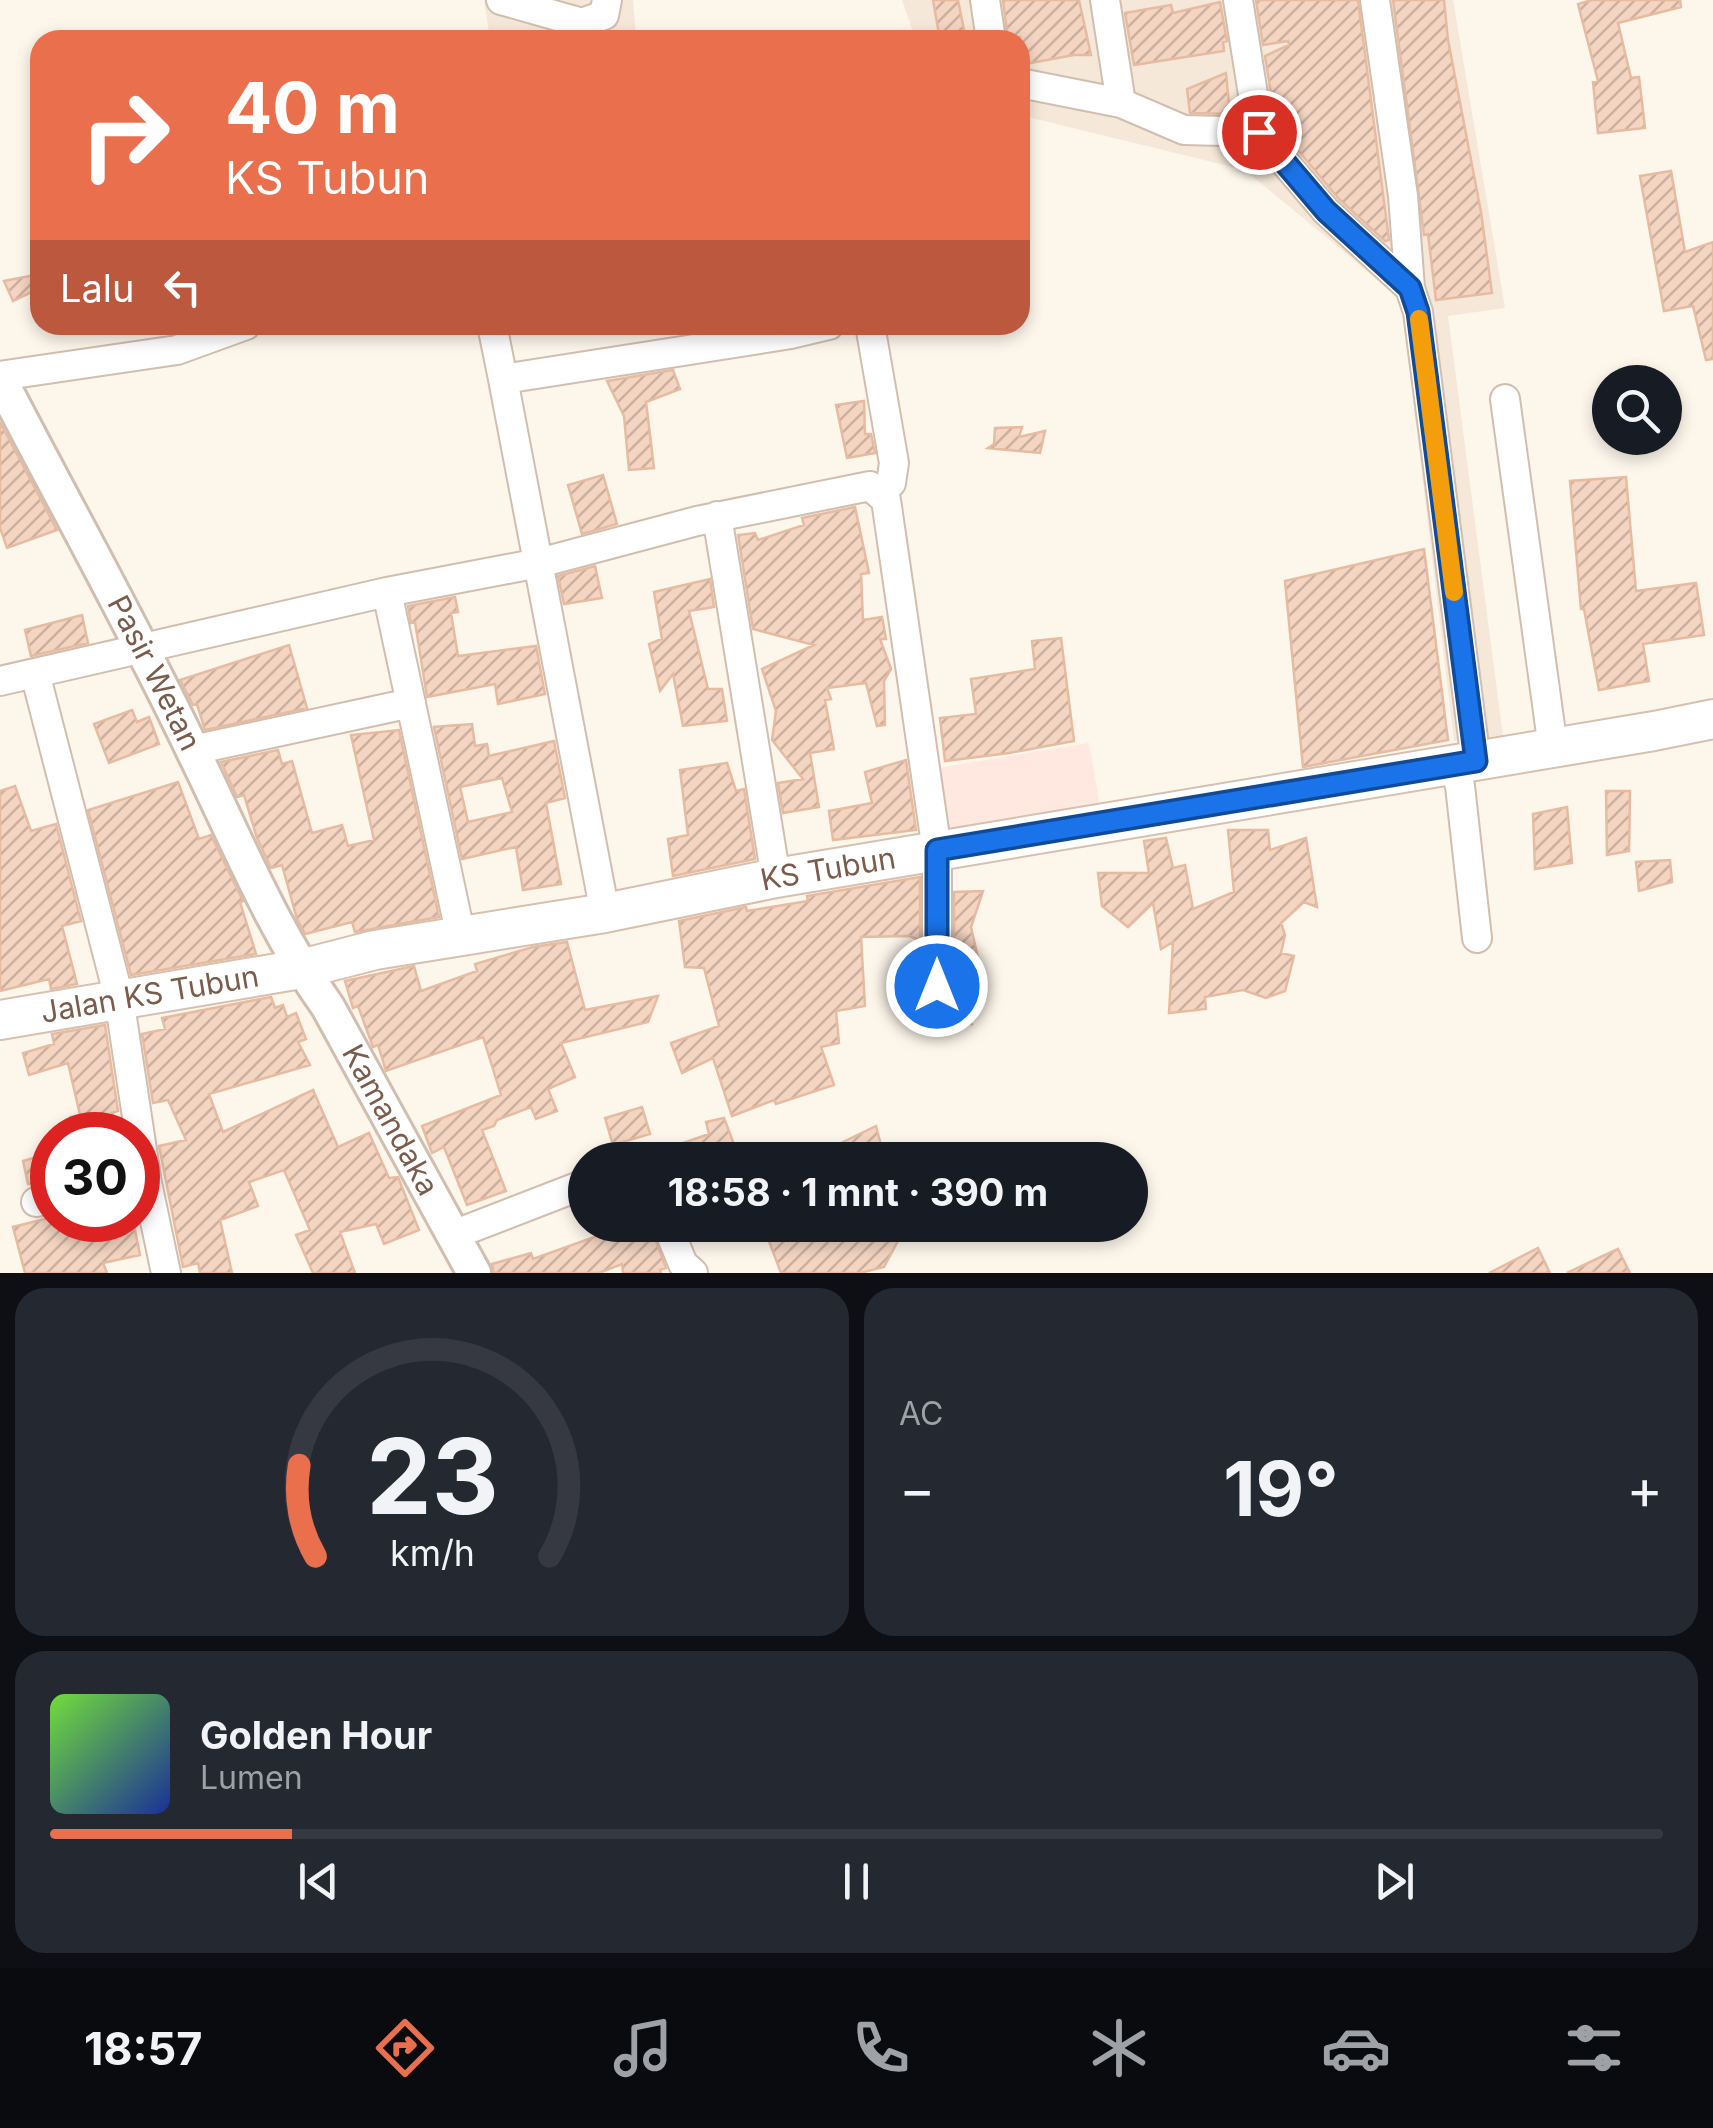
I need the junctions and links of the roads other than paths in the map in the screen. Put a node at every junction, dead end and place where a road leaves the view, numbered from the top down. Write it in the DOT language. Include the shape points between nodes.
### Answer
graph roads {
  1 [pos="500,0"];
  2 [pos="607,0"];
  3 [pos="985,0"];
  4 [pos="1105,0"];
  5 [pos="1238,0"];
  6 [pos="1375,0"];
  7 [pos="990,30"];
  8 [pos="1030,85"];
  9 [pos="1121,103"];
  10 [pos="1259,132"];
  11 [pos="1410,288"];
  12 [pos="218,335"];
  13 [pos="494,335"];
  14 [pos="785,335"];
  15 [pos="872,335"];
  16 [pos="0,377"];
  17 [pos="502,379"];
  18 [pos="1505,400"];
  19 [pos="880,492"];
  20 [pos="717,516"];
  21 [pos="539,562"];
  22 [pos="387,592"];
  23 [pos="140,650"];
  24 [pos="35,673"];
  25 [pos="0,681"];
  26 [pos="411,703"];
  27 [pos="1713,718"];
  28 [pos="1553,748"];
  29 [pos="193,750"];
  30 [pos="1464,763"];
  31 [pos="937,850"];
  32 [pos="776,878"];
  33 [pos="605,913"];
  34 [pos="461,936"];
  35 [pos="1476,938"];
  36 [pos="301,970"];
  37 [pos="937,986"];
  38 [pos="119,998"];
  39 [pos="0,1020"];
  40 [pos="133,1112"];
  41 [pos="568,1191"];
  42 [pos="453,1235"];
  43 [pos="158,1242"];
  44 [pos="675,1242"];
  45 [pos="471,1272"];
  46 [pos="166,1273"];
  47 [pos="693,1273"];
  1 -- 2 [label="street" via="582,23 604,15"];
  3 -- 7 [label="street"];
  4 -- 9 [label="street"];
  5 -- 10 [label="street"];
  6 -- 11 [label="street"];
  8 -- 9 [label="street"];
  9 -- 10 [label="street" via="1184,130"];
  10 -- 11 [label="street" via="1326,211"];
  11 -- 30 [label="street" via="1418,312"];
  12 -- 16 [label="street" via="177,350"];
  13 -- 17 [label="street"];
  14 -- 17 [label="street"];
  15 -- 19 [label="street" via="894,464 891,483"];
  16 -- 23 [label="street, Pasir Wetan"];
  17 -- 21 [label="street"];
  18 -- 28 [label="street"];
  19 -- 20 [label="street" via="857,487"];
  19 -- 31 [label="street"];
  20 -- 21 [label="street"];
  20 -- 32 [label="street"];
  21 -- 22 [label="street"];
  21 -- 33 [label="street"];
  22 -- 23 [label="street"];
  22 -- 26 [label="street"];
  23 -- 24 [label="street"];
  23 -- 29 [label="street, Pasir Wetan"];
  24 -- 25 [label="street"];
  24 -- 38 [label="street"];
  26 -- 29 [label="street"];
  26 -- 34 [label="street"];
  27 -- 28 [label="main road, KS Tubun"];
  28 -- 30 [label="main road, KS Tubun"];
  29 -- 36 [label="street, Pasir Wetan"];
  30 -- 31 [label="main road, KS Tubun"];
  30 -- 35 [label="street" via="1460,786"];
  31 -- 32 [label="main road, KS Tubun"];
  31 -- 37 [label="street"];
  32 -- 33 [label="main road, KS Tubun"];
  33 -- 34 [label="main road, KS Tubun"];
  34 -- 36 [label="main road, KS Tubun"];
  36 -- 38 [label="main road, Jalan KS Tubun"];
  36 -- 42 [label="street, Kamandaka" via="328,1007"];
  38 -- 39 [label="main road, Jalan KS Tubun"];
  38 -- 40 [label="street"];
  41 -- 42 [label="street"];
  42 -- 45 [label="street, Kamandaka"];
  43 -- 46 [label="street"];
  44 -- 47 [label="street"];
}
